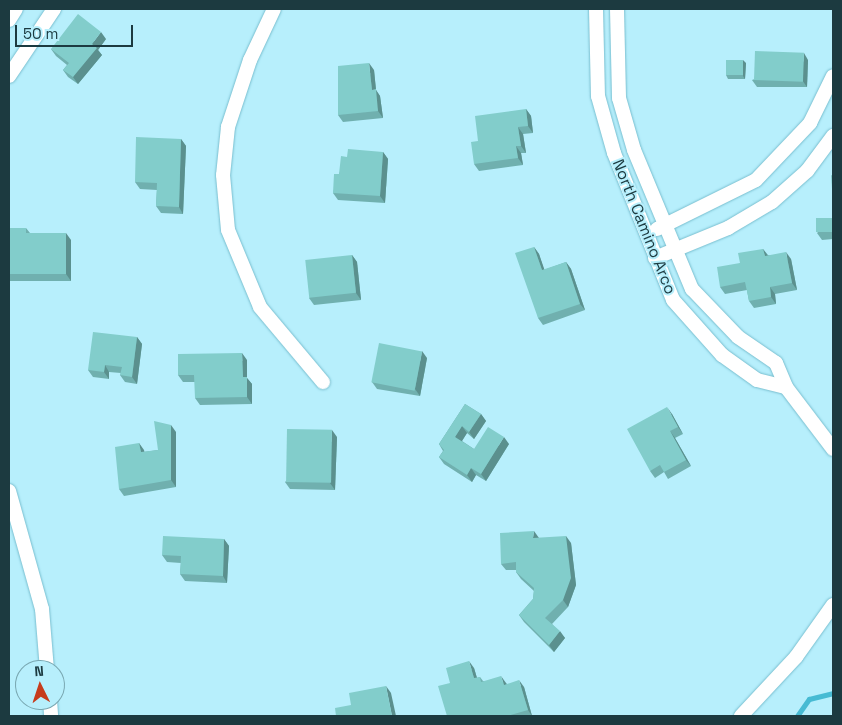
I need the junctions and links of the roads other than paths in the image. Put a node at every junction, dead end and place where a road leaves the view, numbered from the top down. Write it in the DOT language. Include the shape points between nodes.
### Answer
graph roads {
  1 [pos="16,9"];
  2 [pos="54,9"];
  3 [pos="274,9"];
  4 [pos="596,9"];
  5 [pos="617,9"];
  6 [pos="9,20"];
  7 [pos="9,76"];
  8 [pos="833,76"];
  9 [pos="833,136"];
  10 [pos="664,226"];
  11 [pos="646,232"];
  12 [pos="673,252"];
  13 [pos="655,258"];
  14 [pos="323,382"];
  15 [pos="786,387"];
  16 [pos="833,449"];
  17 [pos="9,491"];
  18 [pos="833,605"];
  19 [pos="46,660"];
  20 [pos="741,716"];
  1 -- 6 [label="street"];
  2 -- 7 [label="street"];
  3 -- 14 [label="street" via="250,60 228,127 223,176 228,230 260,307"];
  4 -- 11 [label="street, North Camino Arco" via="598,96 614,153"];
  5 -- 10 [label="street, North Camino Arco" via="619,98"];
  8 -- 10 [label="street" via="810,123 756,180"];
  9 -- 12 [label="street" via="806,170 772,202"];
  10 -- 11 [label="street"];
  10 -- 12 [label="street, North Camino Arco"];
  11 -- 13 [label="street, North Camino Arco"];
  12 -- 13 [label="street"];
  12 -- 15 [label="street, North Camino Arco" via="705,306 776,363"];
  13 -- 15 [label="street, North Camino Arco" via="674,300 722,355 757,380"];
  15 -- 16 [label="street, North Camino Arco"];
  17 -- 19 [label="street" via="42,609"];
  18 -- 20 [label="street" via="796,657"];
}
